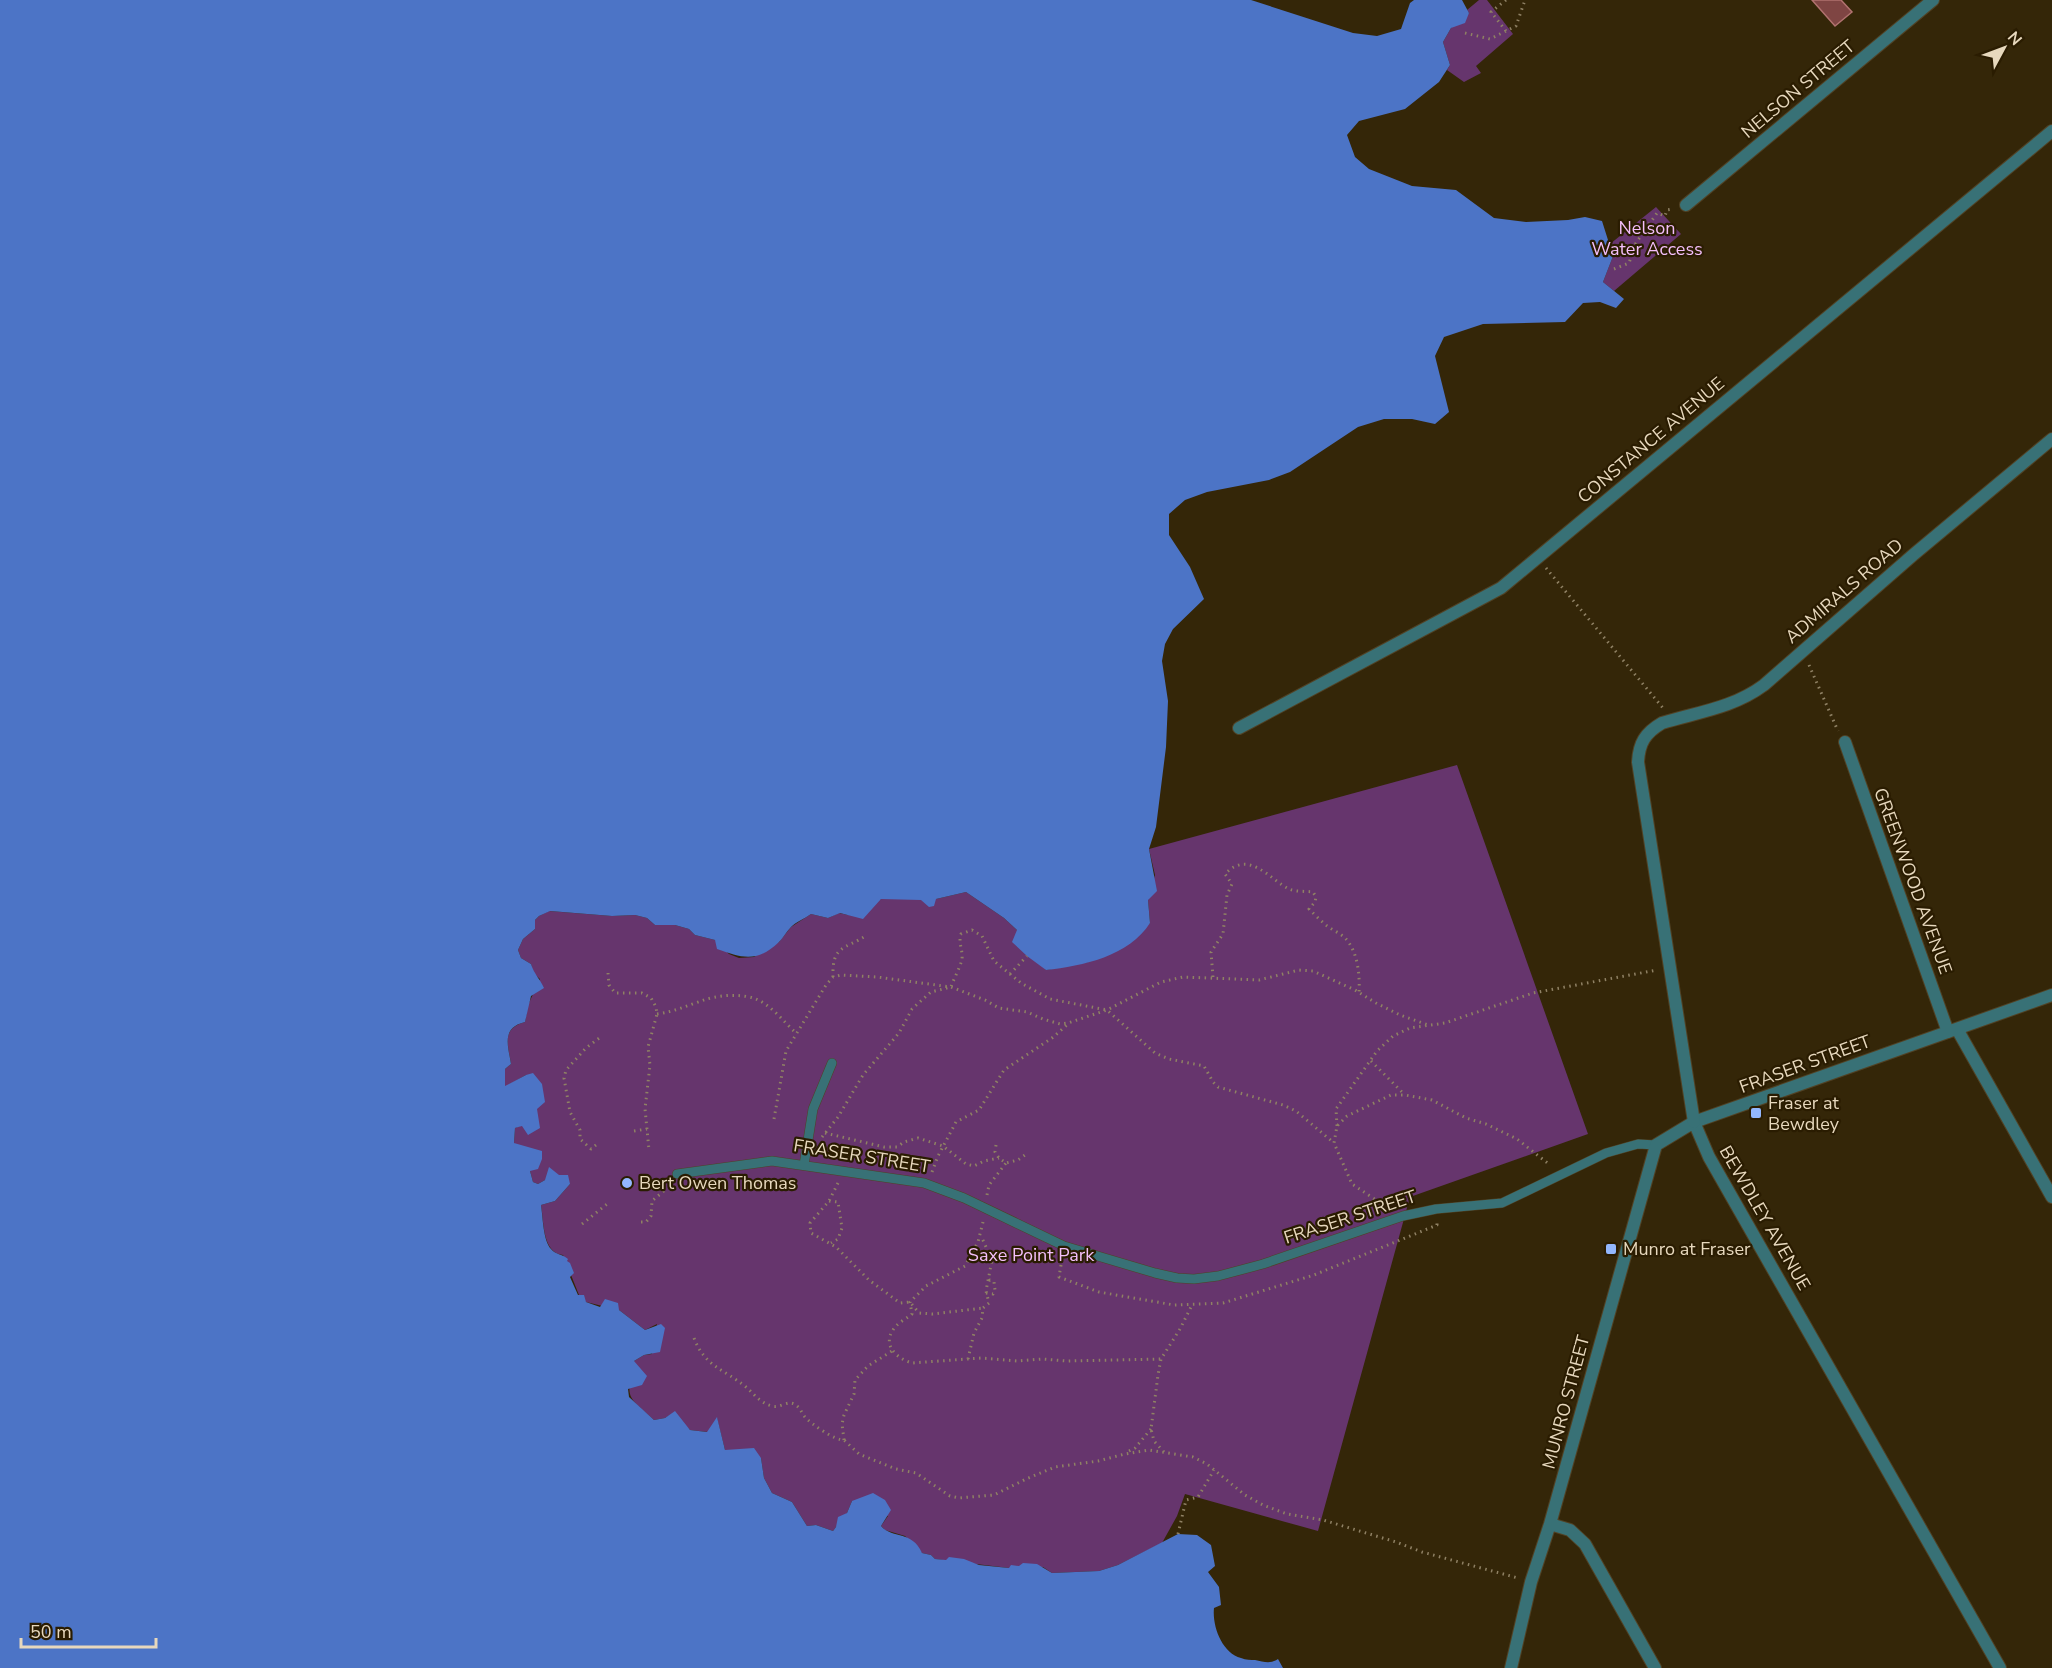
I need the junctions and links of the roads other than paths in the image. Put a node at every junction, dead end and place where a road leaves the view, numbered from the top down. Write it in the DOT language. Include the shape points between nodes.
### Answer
graph roads {
  1 [pos="1933,0"];
  2 [pos="2052,131"];
  3 [pos="1686,205"];
  4 [pos="2052,439"];
  5 [pos="1239,728"];
  6 [pos="1643,739"];
  7 [pos="1845,742"];
  8 [pos="2052,995"];
  9 [pos="1952,1030"];
  10 [pos="832,1063"];
  11 [pos="1694,1122"];
  12 [pos="1656,1145"];
  13 [pos="804,1165"];
  14 [pos="677,1174"];
  15 [pos="2052,1197"];
  16 [pos="1550,1524"];
  17 [pos="1510,1668"];
  18 [pos="1655,1668"];
  19 [pos="2000,1668"];
  1 -- 3 [label="street, NELSON STREET"];
  2 -- 5 [label="street, CONSTANCE AVENUE" via="1501,588"];
  4 -- 6 [label="street, ADMIRALS ROAD" via="1748,697 1673,720 1654,728"];
  6 -- 11 [label="street, BEWDLEY AVENUE" via="1638,762"];
  7 -- 9 [label="street, GREENWOOD AVENUE"];
  8 -- 9 [label="street, FRASER STREET"];
  9 -- 11 [label="street, FRASER STREET"];
  9 -- 15 [label="street, GREENWOOD AVENUE"];
  10 -- 13 [label="lane" via="813,1109"];
  11 -- 12 [label="street, FRASER STREET"];
  11 -- 19 [label="street, BEWDLEY AVENUE" via="1709,1156"];
  12 -- 13 [label="lane, FRASER STREET" via="1621,1148 1502,1203 1402,1216 1263,1264 1194,1279 1155,1273 1064,1246 928,1184"];
  12 -- 16 [label="street, MUNRO STREET"];
  13 -- 14 [label="lane, FRASER STREET" via="772,1161"];
  16 -- 17 [label="street, MUNRO STREET"];
  16 -- 18 [label="street" via="1570,1530 1585,1545"];
}
